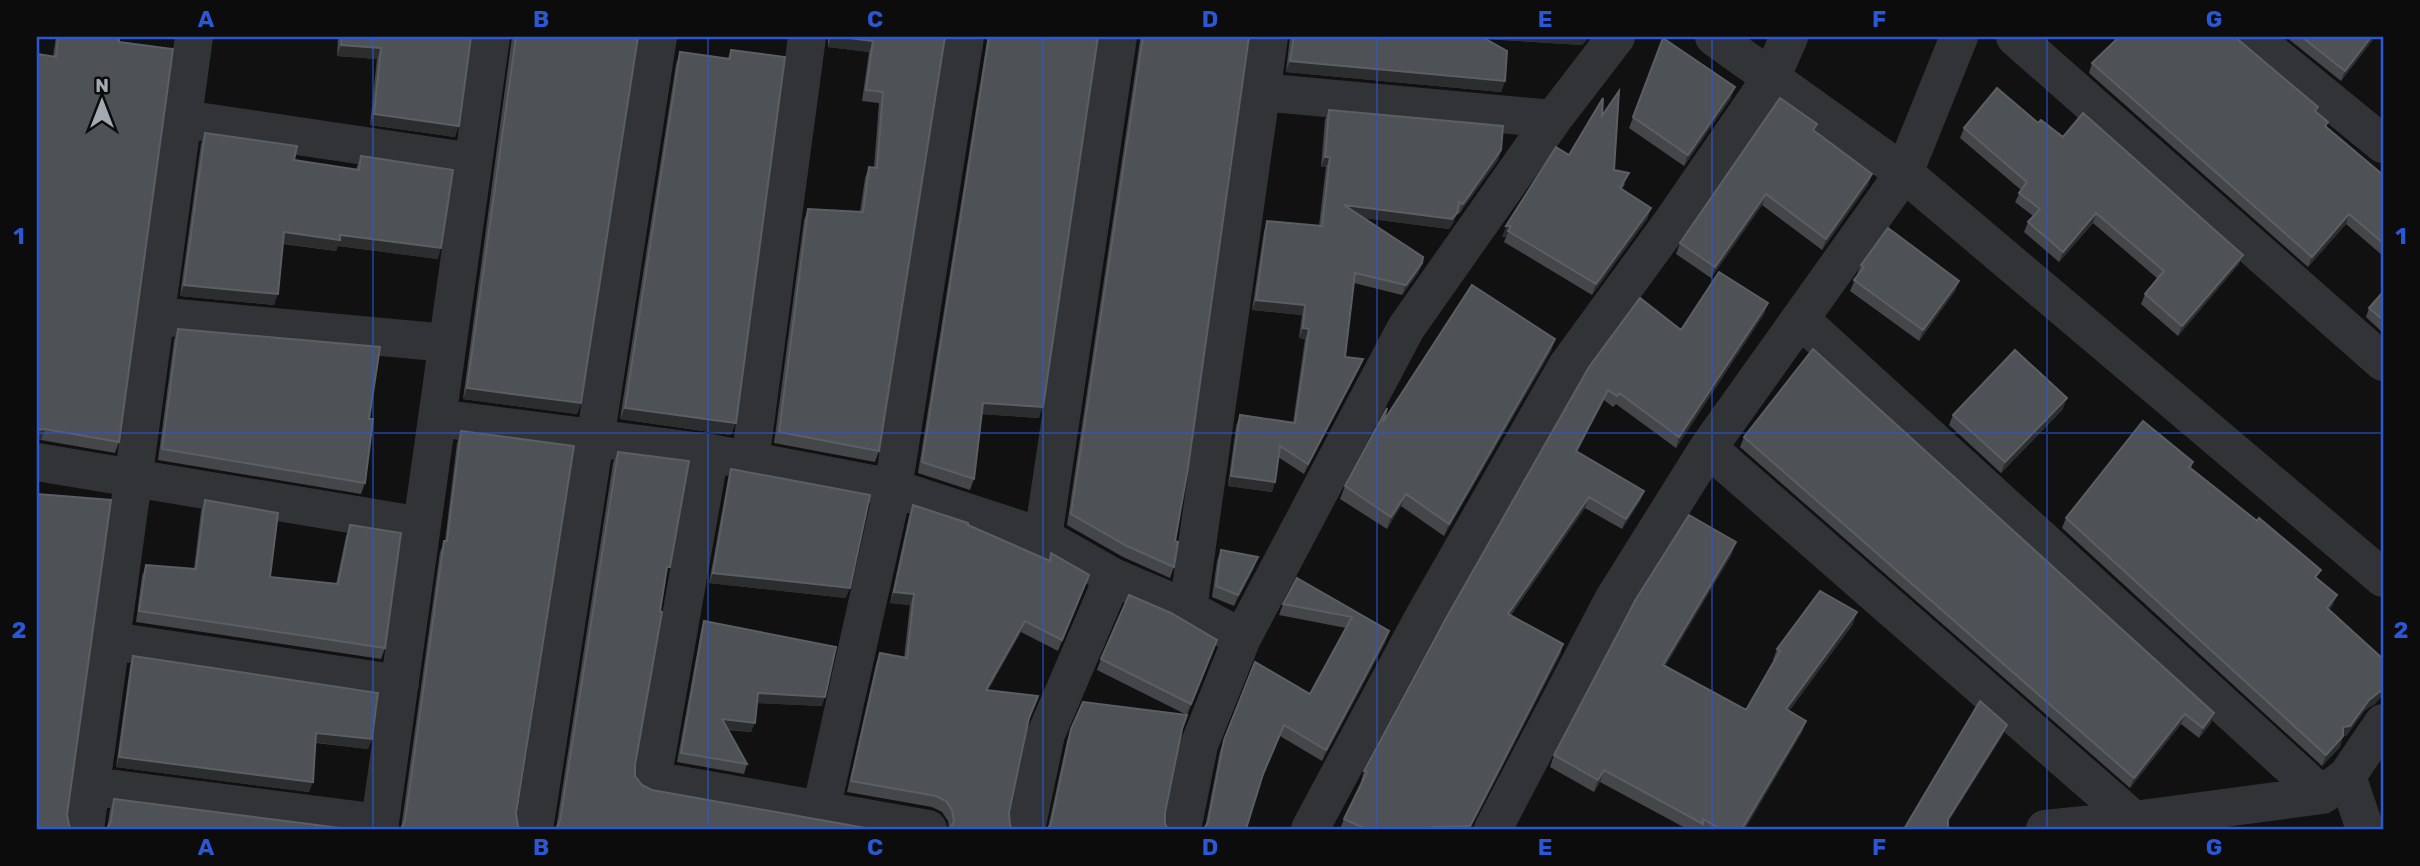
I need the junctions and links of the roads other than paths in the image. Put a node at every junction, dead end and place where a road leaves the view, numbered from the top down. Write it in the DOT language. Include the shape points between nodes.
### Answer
graph roads {
  1 [pos="194,37"];
  2 [pos="491,37"];
  3 [pos="658,37"];
  4 [pos="807,37"];
  5 [pos="965,37"];
  6 [pos="1118,37"];
  7 [pos="1269,37"];
  8 [pos="1616,37"];
  9 [pos="1714,37"];
  10 [pos="1789,37"];
  11 [pos="1959,37"];
  12 [pos="2015,37"];
  13 [pos="2252,37"];
  14 [pos="1772,78"];
  15 [pos="1261,92"];
  16 [pos="183,119"];
  17 [pos="1553,119"];
  18 [pos="2383,144"];
  19 [pos="473,162"];
  20 [pos="1904,173"];
  21 [pos="156,316"];
  22 [pos="1800,319"];
  23 [pos="447,343"];
  24 [pos="2383,362"];
  25 [pos="437,418"];
  26 [pos="596,439"];
  27 [pos="1708,448"];
  28 [pos="710,453"];
  29 [pos="750,461"];
  30 [pos="37,462"];
  31 [pos="134,479"];
  32 [pos="893,488"];
  33 [pos="422,526"];
  34 [pos="1043,537"];
  35 [pos="1113,577"];
  36 [pos="2383,578"];
  37 [pos="1188,609"];
  38 [pos="1242,638"];
  39 [pos="112,641"];
  40 [pos="400,684"];
  41 [pos="2383,723"];
  42 [pos="2335,785"];
  43 [pos="92,786"];
  44 [pos="821,810"];
  45 [pos="2134,820"];
  46 [pos="379,826"];
  47 [pos="85,829"];
  48 [pos="534,829"];
  49 [pos="929,829"];
  50 [pos="1026,829"];
  51 [pos="1182,829"];
  52 [pos="1310,829"];
  53 [pos="1493,829"];
  54 [pos="2045,829"];
  55 [pos="2365,829"];
  1 -- 16 [label="street"];
  2 -- 19 [label="street"];
  3 -- 26 [label="street"];
  4 -- 29 [label="street"];
  5 -- 32 [label="street"];
  6 -- 34 [label="street"];
  7 -- 15 [label="street"];
  8 -- 17 [label="street"];
  9 -- 14 [label="street"];
  10 -- 14 [label="street"];
  11 -- 20 [label="street"];
  12 -- 24 [label="street"];
  13 -- 18 [label="street"];
  14 -- 20 [label="street"];
  14 -- 52 [label="street" via="1567,366 1422,620"];
  15 -- 17 [label="street"];
  15 -- 37 [label="street"];
  16 -- 19 [label="street"];
  16 -- 21 [label="street"];
  17 -- 38 [label="street" via="1406,328"];
  19 -- 23 [label="street"];
  20 -- 22 [label="street"];
  20 -- 36 [label="street"];
  21 -- 23 [label="street"];
  21 -- 31 [label="street"];
  22 -- 27 [label="street"];
  22 -- 42 [label="street"];
  23 -- 25 [label="street"];
  25 -- 26 [label="street"];
  25 -- 33 [label="street"];
  26 -- 28 [label="street"];
  26 -- 48 [label="street"];
  27 -- 45 [label="street"];
  27 -- 53 [label="street" via="1612,600"];
  28 -- 29 [label="street"];
  28 -- 44 [label="street" via="652,780"];
  29 -- 32 [label="street"];
  30 -- 31 [label="street"];
  31 -- 33 [label="street"];
  31 -- 39 [label="street"];
  32 -- 34 [label="street"];
  32 -- 44 [label="street"];
  33 -- 40 [label="street"];
  34 -- 35 [label="street"];
  35 -- 37 [label="street"];
  35 -- 50 [label="street" via="1046,734"];
  37 -- 38 [label="street"];
  38 -- 51 [label="street" via="1199,745"];
  39 -- 40 [label="street"];
  39 -- 43 [label="street"];
  40 -- 46 [label="street"];
  41 -- 42 [label="street"];
  42 -- 45 [label="street"];
  42 -- 55 [label="street"];
  43 -- 46 [label="street"];
  43 -- 47 [label="street"];
  44 -- 49 [label="street"];
  45 -- 54 [label="street"];
}
